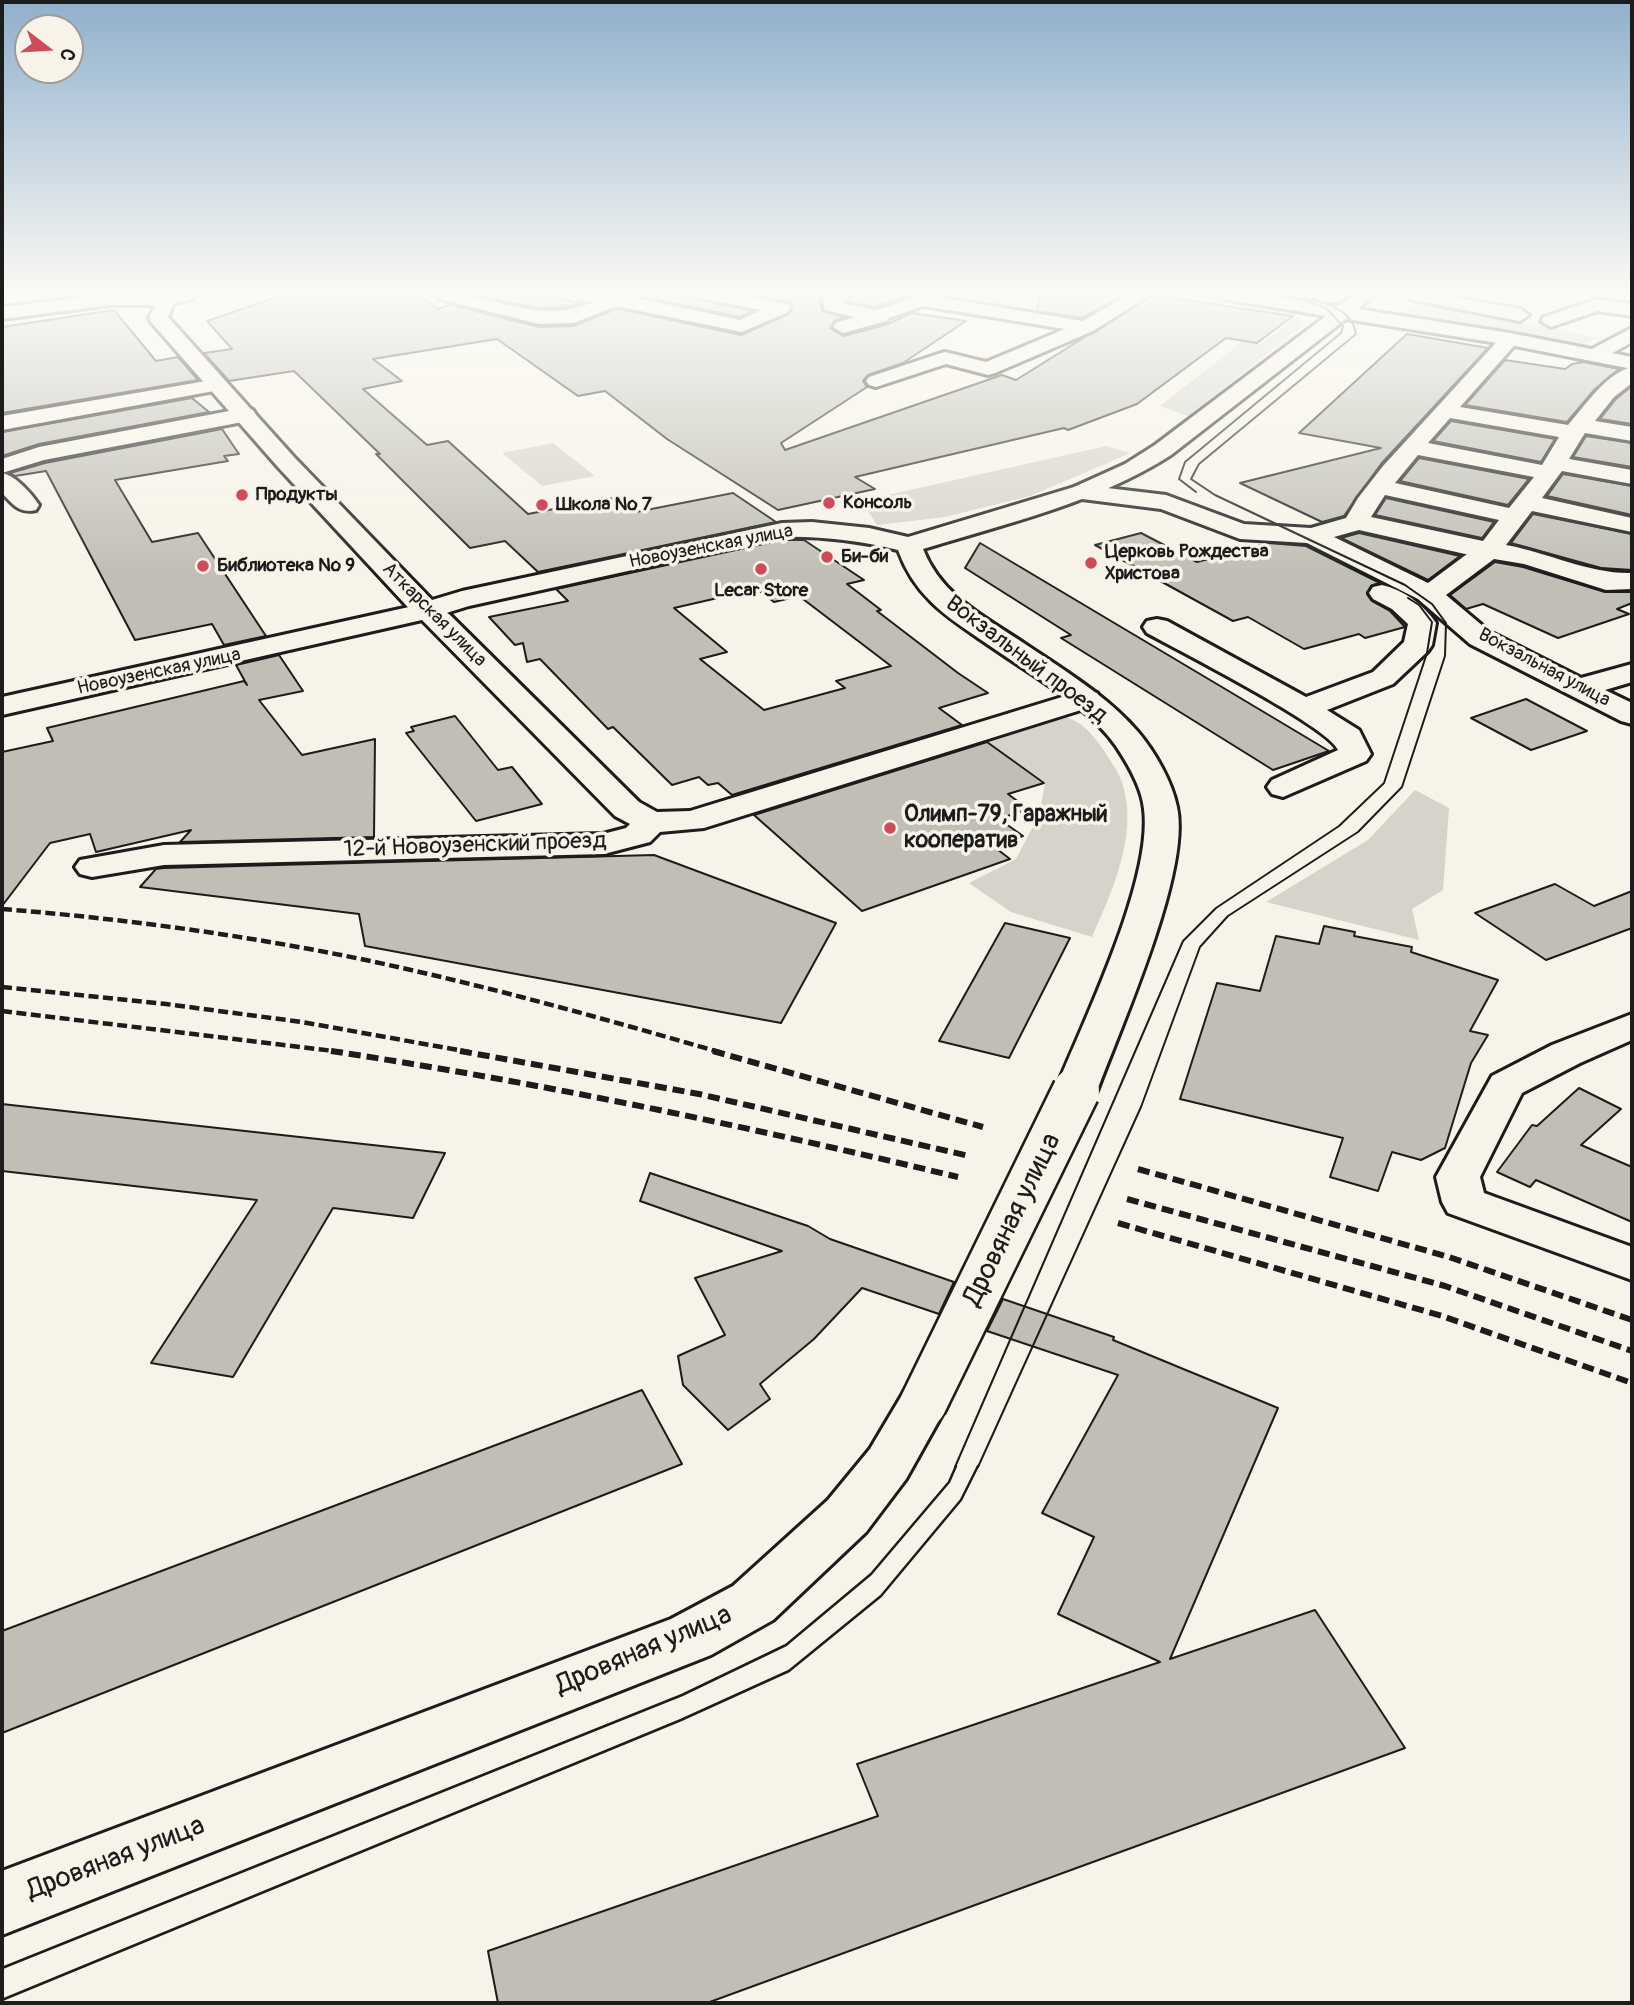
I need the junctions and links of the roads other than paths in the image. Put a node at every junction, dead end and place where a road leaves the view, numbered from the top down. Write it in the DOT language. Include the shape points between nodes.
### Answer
graph roads {
  1 [pos="198,389"];
  2 [pos="221,389"];
  3 [pos="1244,389"];
  4 [pos="1467,389"];
  5 [pos="1613,389"];
  6 [pos="1447,411"];
  7 [pos="245,415"];
  8 [pos="2,423"];
  9 [pos="1576,429"];
  10 [pos="1632,434"];
  11 [pos="1412,447"];
  12 [pos="2,466"];
  13 [pos="1552,468"];
  14 [pos="1632,477"];
  15 [pos="2,480"];
  16 [pos="1382,487"];
  17 [pos="1082,492"];
  18 [pos="27,505"];
  19 [pos="1519,509"];
  20 [pos="1358,522"];
  21 [pos="1632,525"];
  22 [pos="1268,533"];
  23 [pos="1312,536"];
  24 [pos="909,545"];
  25 [pos="1490,550"];
  26 [pos="1632,581"];
  27 [pos="1427,593"];
  28 [pos="427,611"];
  29 [pos="1157,627"];
  30 [pos="1632,673"];
  31 [pos="1577,688"];
  32 [pos="1086,699"];
  33 [pos="2,706"];
  34 [pos="1304,708"];
  35 [pos="1632,715"];
  36 [pos="1283,787"];
  37 [pos="651,822"];
  38 [pos="92,867"];
  39 [pos="1632,1026"];
  40 [pos="1076,1091"];
  41 [pos="1632,1264"];
  42 [pos="2,1903"];
  1 -- 8 [label="main road"];
  2 -- 7 [label="main road, Аткарская улица"];
  3 -- 17 [label="main road, Новоузенская улица" via="1163,450"];
  4 -- 6 [label="main road"];
  5 -- 9 [label="main road"];
  6 -- 9 [label="main road"];
  6 -- 11 [label="main road"];
  7 -- 12 [label="main road" via="39,454"];
  7 -- 28 [label="main road, Аткарская улица"];
  9 -- 10 [label="main road"];
  9 -- 13 [label="main road"];
  11 -- 13 [label="main road"];
  11 -- 16 [label="main road"];
  13 -- 14 [label="main road"];
  13 -- 19 [label="main road"];
  15 -- 18 [label="main road"];
  16 -- 19 [label="main road"];
  16 -- 20 [label="main road" via="1361,508"];
  17 -- 22 [label="main road" via="1167,502 1240,531"];
  17 -- 24 [label="main road, Новоузенская улица"];
  19 -- 21 [label="main road"];
  19 -- 25 [label="main road"];
  20 -- 23 [label="main road"];
  20 -- 25 [label="main road"];
  22 -- 23 [label="main road"];
  22 -- 34 [label="main road" via="1402,603 1422,623 1418,645 1383,678"];
  23 -- 27 [label="main road, Вокзальная улица"];
  24 -- 28 [label="main road, Новоузенская улица" via="813,528 782,530 462,599"];
  24 -- 32 [label="main road, Вокзальный проезд" via="920,574 948,604"];
  25 -- 26 [label="main road" via="1539,559 1605,582"];
  25 -- 27 [label="main road" via="1440,589"];
  27 -- 31 [label="main road, Вокзальная улица" via="1480,638"];
  28 -- 33 [label="main road, Новоузенская улица"];
  28 -- 37 [label="main road, Аткарская улица" via="627,809"];
  29 -- 34 [label="main road"];
  30 -- 31 [label="main road"];
  31 -- 35 [label="main road, Вокзальная улица"];
  32 -- 37 [label="main road, 12-й Новоузенский проезд" via="692,821"];
  32 -- 40 [label="main road, Вокзальный проезд" via="1127,739 1149,773 1161,808 1160,852 1140,926"];
  34 -- 36 [label="main road" via="1348,737 1355,754"];
  37 -- 38 [label="main road, 12-й Новоузенский проезд" via="638,835 604,844 164,855"];
  39 -- 41 [label="main road" via="1506,1085 1458,1177 1464,1202"];
  40 -- 42 [label="main road, Дровяная улица, bridge" via="923,1404 888,1464 847,1516 753,1602 691,1637"];
}
